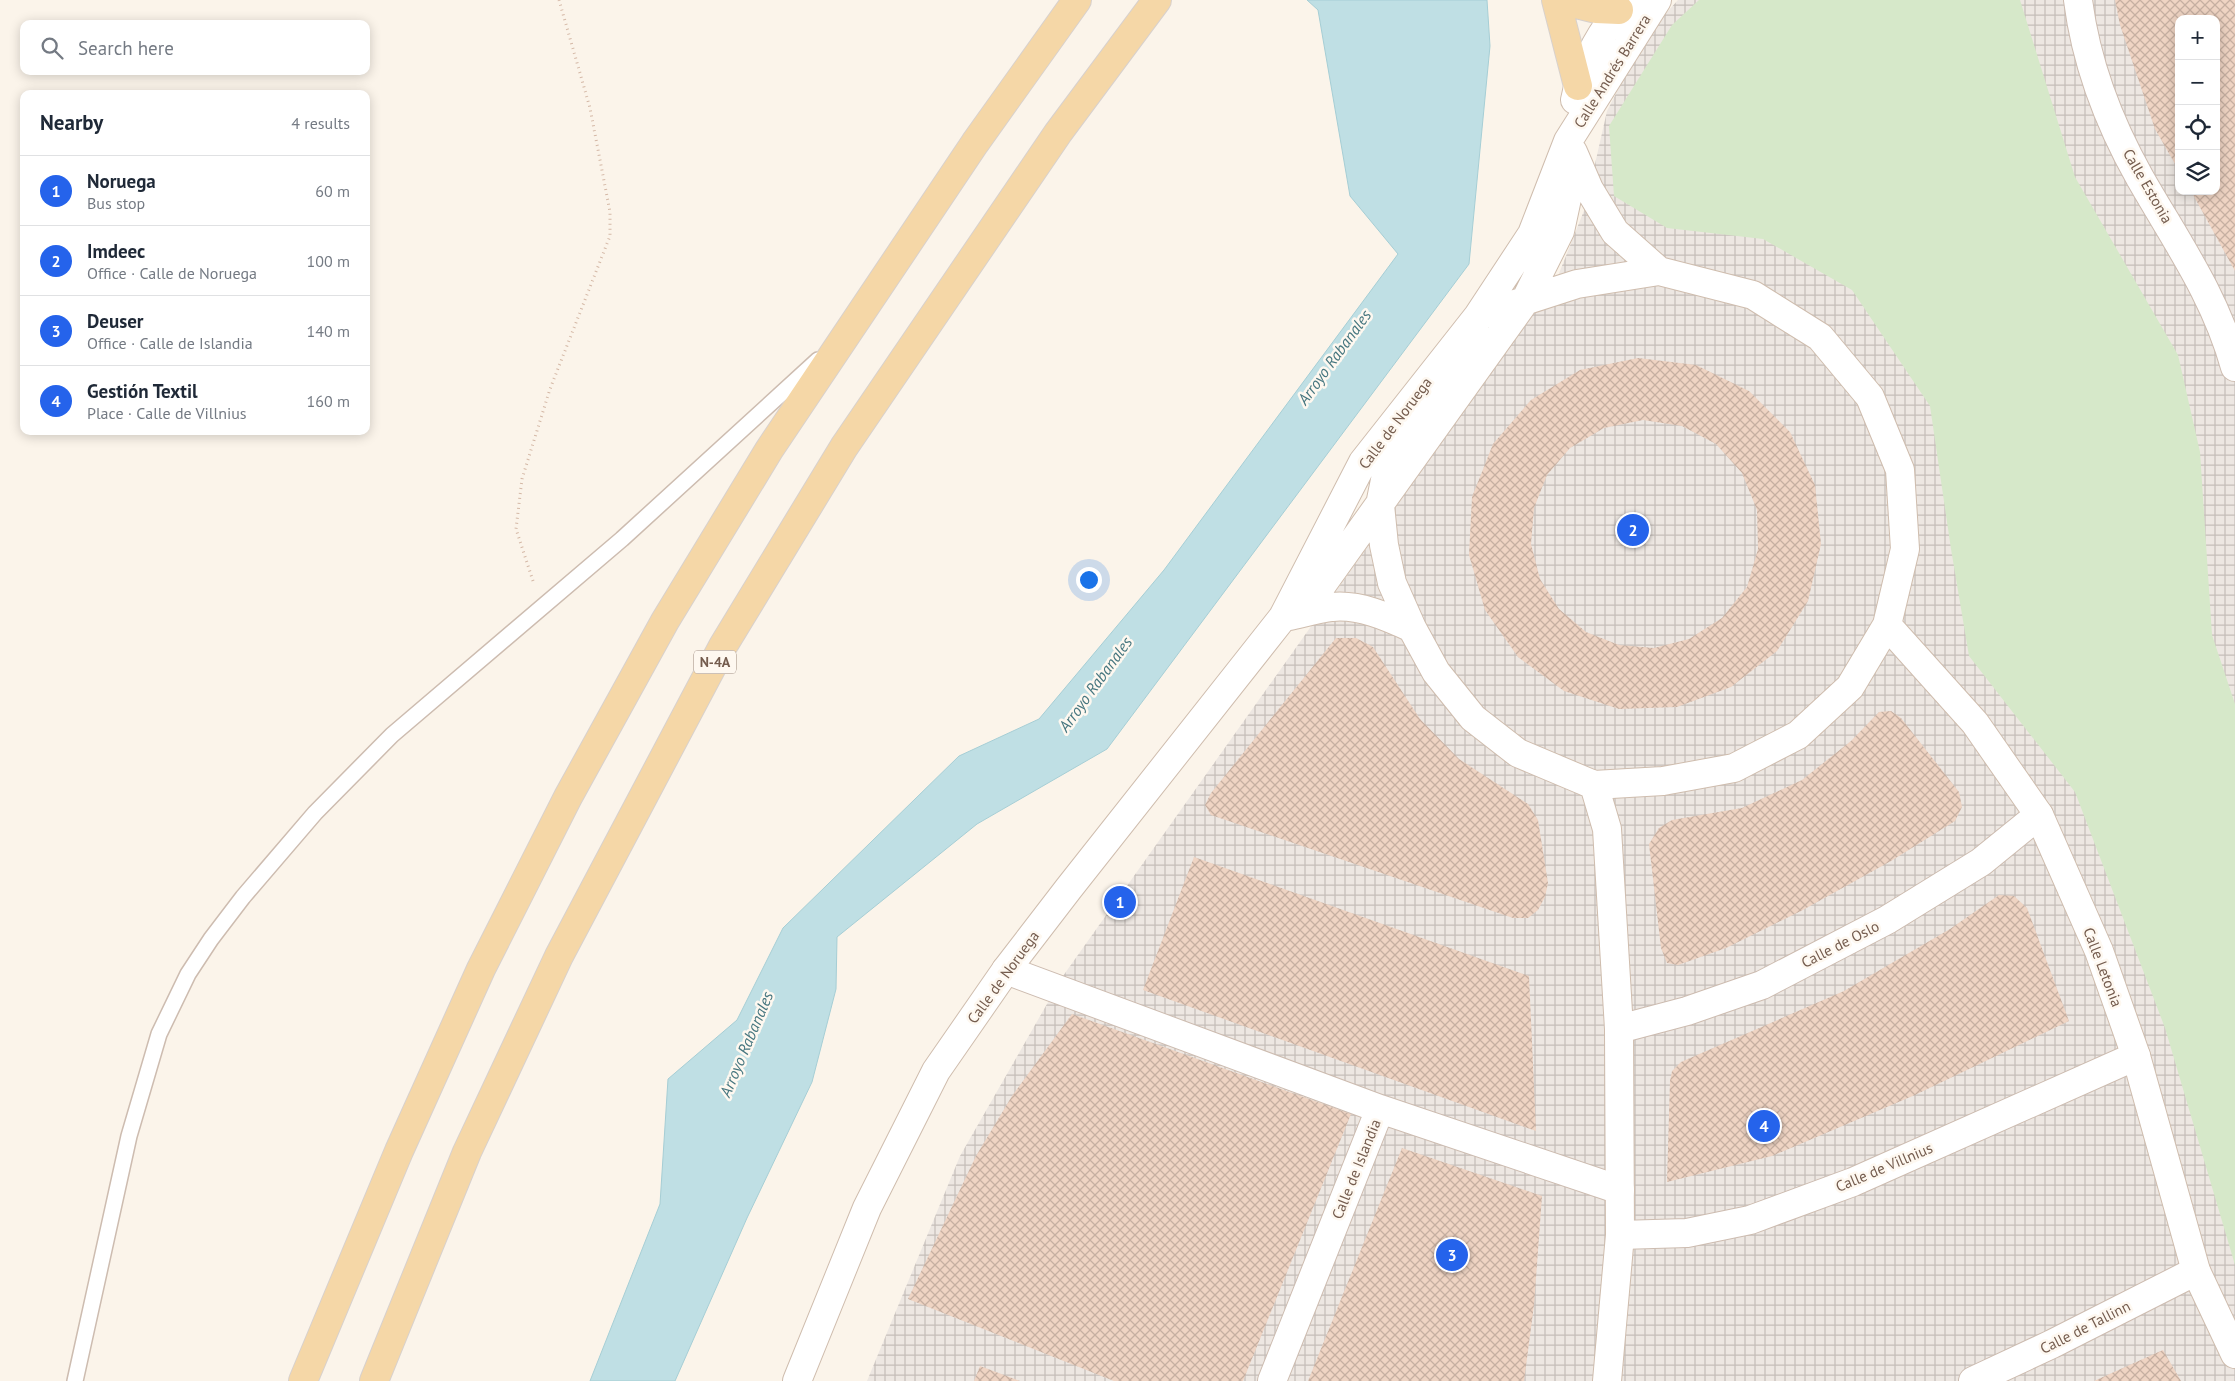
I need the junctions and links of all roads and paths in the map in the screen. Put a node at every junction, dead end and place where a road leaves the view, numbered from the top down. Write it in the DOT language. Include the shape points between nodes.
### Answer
graph roads {
  1 [pos="559,0"];
  2 [pos="1077,0"];
  3 [pos="1157,0"];
  4 [pos="1556,0"];
  5 [pos="1560,0"];
  6 [pos="1657,0"];
  7 [pos="2078,0"];
  8 [pos="1625,5"];
  9 [pos="1578,86"];
  10 [pos="1568,141"];
  11 [pos="1659,271"];
  12 [pos="1525,301"];
  13 [pos="1478,316"];
  14 [pos="851,331"];
  15 [pos="2235,367"];
  16 [pos="1380,504"];
  17 [pos="542,608"];
  18 [pos="1283,618"];
  19 [pos="1887,625"];
  20 [pos="1412,628"];
  21 [pos="1594,785"];
  22 [pos="2039,815"];
  23 [pos="1006,970"];
  24 [pos="1619,1029"];
  25 [pos="2136,1056"];
  26 [pos="1380,1109"];
  27 [pos="1620,1190"];
  28 [pos="1620,1235"];
  29 [pos="2196,1271"];
  30 [pos="2235,1354"];
  31 [pos="75,1381"];
  32 [pos="303,1381"];
  33 [pos="374,1381"];
  34 [pos="797,1381"];
  35 [pos="1272,1381"];
  36 [pos="1607,1381"];
  37 [pos="1973,1381"];
  1 -- 17 [label="path" via="590,108 610,212 610,236 550,389 522,479 516,529"];
  2 -- 14 [label="main road" via="976,143"];
  3 -- 33 [label="main road, N-4A" via="1058,133 844,447 723,646 554,965 467,1152"];
  4 -- 9 [label="main road"];
  5 -- 8 [label="main road" via="1596,9"];
  6 -- 10 [label="street, Calle Andrés Barrera"];
  7 -- 15 [label="street, Calle Estonia" via="2089,57 2108,112 2140,177 2208,295"];
  8 -- 9 [label="street, Calle Andrés Barrera" via="1592,53"];
  9 -- 10 [label="street, Calle Andrés Barrera"];
  10 -- 11 [label="street, Calle Andrés Barrera" via="1615,232"];
  10 -- 12 [label="street, Calle de Noruega" via="1569,189 1560,231"];
  10 -- 13 [label="street, Calle de Noruega" via="1532,234"];
  11 -- 12 [label="street" via="1577,284"];
  11 -- 19 [label="street" via="1753,295 1820,337 1870,397 1900,470 1905,549"];
  12 -- 13 [label="street"];
  12 -- 16 [label="street, Calle de Noruega"];
  13 -- 16 [label="street, Calle de Noruega" via="1461,359 1390,455"];
  13 -- 18 [label="street, Calle de Noruega" via="1363,462"];
  14 -- 17 [label="lane"];
  14 -- 32 [label="main road" via="769,450 665,621 568,796 481,968 399,1151"];
  16 -- 18 [label="street, Calle de Noruega" via="1319,589"];
  16 -- 20 [label="street" via="1392,583"];
  17 -- 31 [label="lane" via="392,734 315,813 243,897 188,974 159,1034 129,1136"];
  18 -- 20 [label="street" via="1334,607 1387,616"];
  18 -- 23 [label="street, Calle de Noruega"];
  19 -- 21 [label="street" via="1850,686 1798,736 1734,768 1663,781"];
  19 -- 22 [label="street, Calle Letonia" via="1975,723"];
  20 -- 21 [label="street" via="1436,672 1473,718 1518,753"];
  21 -- 24 [label="street" via="1607,828"];
  22 -- 24 [label="street, Calle de Oslo" via="1981,862 1887,920 1762,985 1688,1011"];
  22 -- 25 [label="street, Calle Letonia" via="2099,951"];
  23 -- 26 [label="street"];
  23 -- 34 [label="street, Calle de Noruega" via="936,1071 867,1208"];
  24 -- 27 [label="street"];
  25 -- 28 [label="street, Calle de Villnius" via="1853,1182 1750,1220 1687,1233"];
  25 -- 29 [label="street, Calle Letonia"];
  26 -- 27 [label="street, Calle de Islandia"];
  26 -- 35 [label="street, Calle de Islandia"];
  27 -- 28 [label="street"];
  28 -- 36 [label="street"];
  29 -- 30 [label="street, Calle Letonia"];
  29 -- 37 [label="street, Calle de Tallinn"];
}
